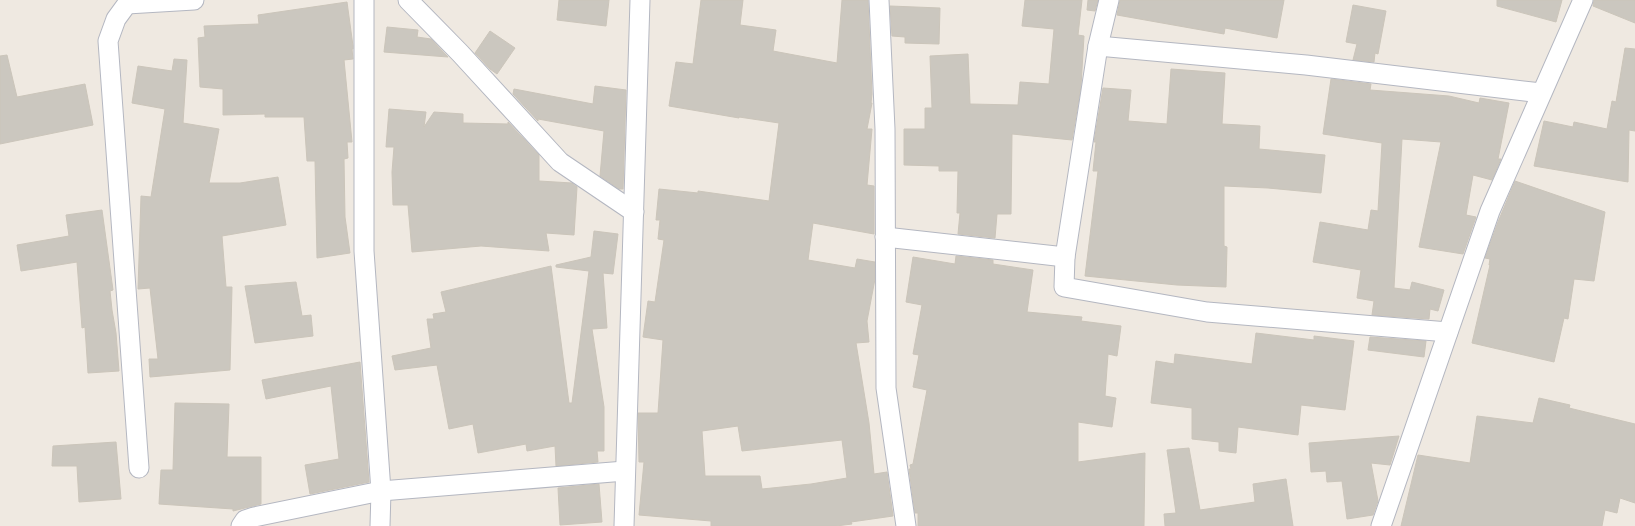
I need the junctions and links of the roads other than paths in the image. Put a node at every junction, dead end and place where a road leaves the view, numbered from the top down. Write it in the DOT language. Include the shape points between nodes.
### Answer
graph roads {
  1 [pos="194,0"];
  2 [pos="364,0"];
  3 [pos="408,0"];
  4 [pos="640,0"];
  5 [pos="879,0"];
  6 [pos="1109,0"];
  7 [pos="1583,0"];
  8 [pos="1098,46"];
  9 [pos="1541,93"];
  10 [pos="634,212"];
  11 [pos="886,236"];
  12 [pos="1065,257"];
  13 [pos="1448,332"];
  14 [pos="139,468"];
  15 [pos="625,470"];
  16 [pos="381,491"];
  17 [pos="241,526"];
  18 [pos="380,526"];
  19 [pos="624,526"];
  20 [pos="906,526"];
  21 [pos="1381,526"];
  1 -- 14 [label="street" via="127,4 116,19 108,42"];
  2 -- 16 [label="street" via="364,251"];
  3 -- 10 [label="street" via="560,162"];
  4 -- 10 [label="street"];
  5 -- 11 [label="street" via="886,128"];
  6 -- 8 [label="street"];
  7 -- 9 [label="street"];
  8 -- 9 [label="street" via="1306,65"];
  8 -- 12 [label="street"];
  9 -- 13 [label="street" via="1490,211"];
  10 -- 15 [label="street"];
  11 -- 12 [label="street"];
  11 -- 20 [label="street" via="886,388"];
  12 -- 13 [label="street" via="1064,287 1207,312"];
  13 -- 21 [label="street"];
  15 -- 16 [label="street"];
  15 -- 19 [label="street"];
  16 -- 17 [label="street" via="254,517 245,520"];
  16 -- 18 [label="street"];
}
